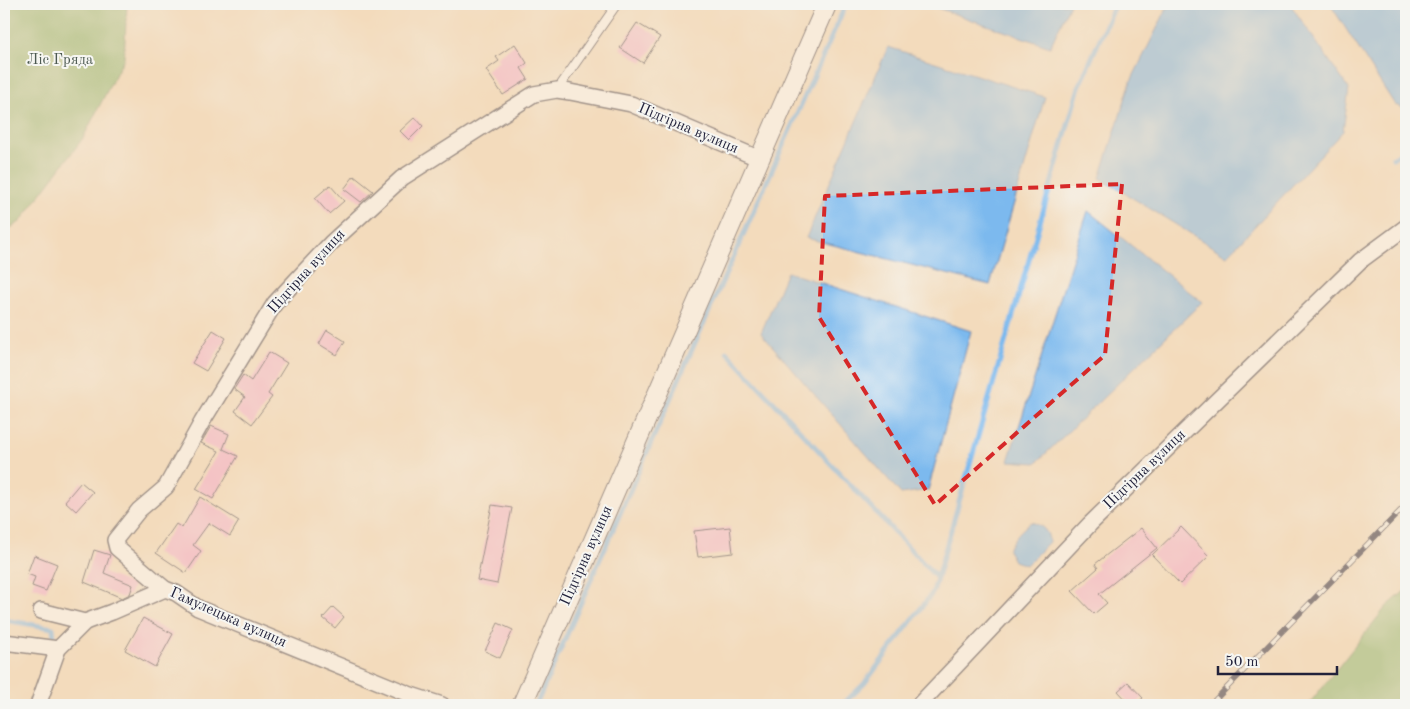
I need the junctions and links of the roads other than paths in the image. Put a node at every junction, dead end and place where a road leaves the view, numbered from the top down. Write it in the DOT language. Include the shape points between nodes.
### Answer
graph roads {
  1 [pos="617,4"];
  2 [pos="827,4"];
  3 [pos="556,90"];
  4 [pos="760,159"];
  5 [pos="1406,226"];
  6 [pos="165,589"];
  7 [pos="41,611"];
  8 [pos="85,622"];
  9 [pos="4,642"];
  10 [pos="58,648"];
  11 [pos="406,700"];
  12 [pos="38,705"];
  13 [pos="442,705"];
  14 [pos="522,705"];
  15 [pos="919,705"];
  1 -- 3 [label="lane"];
  2 -- 4 [label="street, Підгірна вулиця"];
  3 -- 4 [label="street, Підгірна вулиця" via="631,104"];
  3 -- 6 [label="street, Підгірна вулиця" via="534,94 402,178 331,243 275,303 166,487 139,510 115,540 118,548"];
  4 -- 14 [label="street, Підгірна вулиця"];
  5 -- 15 [label="street, Підгірна вулиця" via="1360,261 1097,517"];
  6 -- 8 [label="street, Гамулецька вулиця"];
  6 -- 11 [label="street, Гамулецька вулиця" via="198,608"];
  7 -- 8 [label="street"];
  8 -- 10 [label="street"];
  9 -- 10 [label="street"];
  10 -- 12 [label="street"];
  11 -- 13 [label="street, Гамулецька вулиця"];
}
